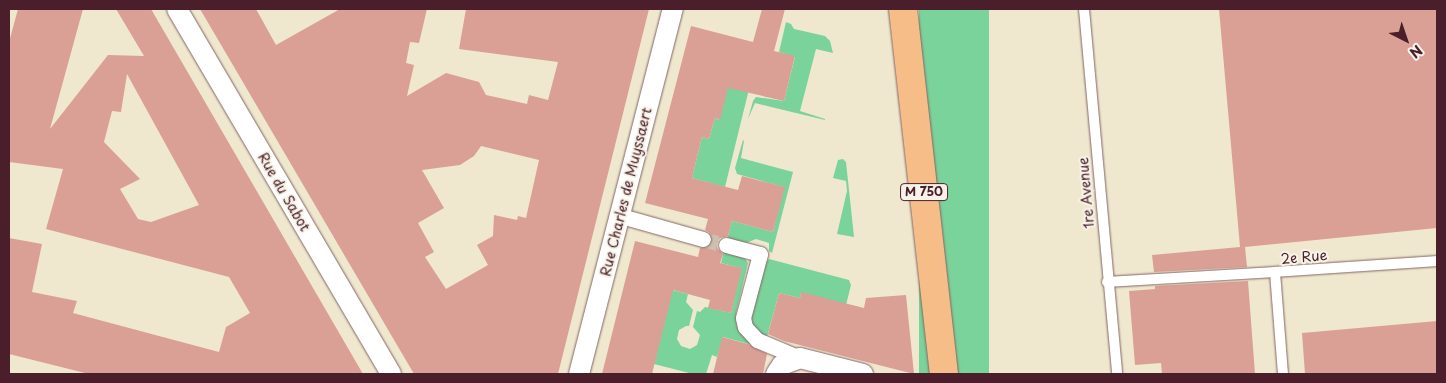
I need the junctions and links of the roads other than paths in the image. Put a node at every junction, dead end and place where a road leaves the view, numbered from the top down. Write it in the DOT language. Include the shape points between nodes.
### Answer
graph roads {
  1 [pos="177,9"];
  2 [pos="673,9"];
  3 [pos="903,9"];
  4 [pos="1084,9"];
  5 [pos="620,216"];
  6 [pos="703,239"];
  7 [pos="726,245"];
  8 [pos="1437,261"];
  9 [pos="1275,272"];
  10 [pos="1107,282"];
  11 [pos="800,358"];
  12 [pos="391,374"];
  13 [pos="579,374"];
  14 [pos="776,374"];
  15 [pos="864,374"];
  16 [pos="944,374"];
  17 [pos="1117,374"];
  18 [pos="1283,374"];
  1 -- 12 [label="street, Rue du Sabot"];
  2 -- 5 [label="street, Rue Charles de Muyssaert"];
  3 -- 16 [label="main road, M 750"];
  4 -- 10 [label="lane, 1re Avenue"];
  5 -- 6 [label="street"];
  5 -- 13 [label="street, Rue Charles de Muyssaert"];
  7 -- 11 [label="street" via="760,254 743,318 745,327 757,340"];
  8 -- 9 [label="lane, 2e Rue"];
  9 -- 10 [label="lane"];
  9 -- 18 [label="lane, 2e Rue"];
  10 -- 17 [label="lane, 1re Avenue"];
  11 -- 14 [label="street" via="782,365"];
  11 -- 15 [label="street"];
}
